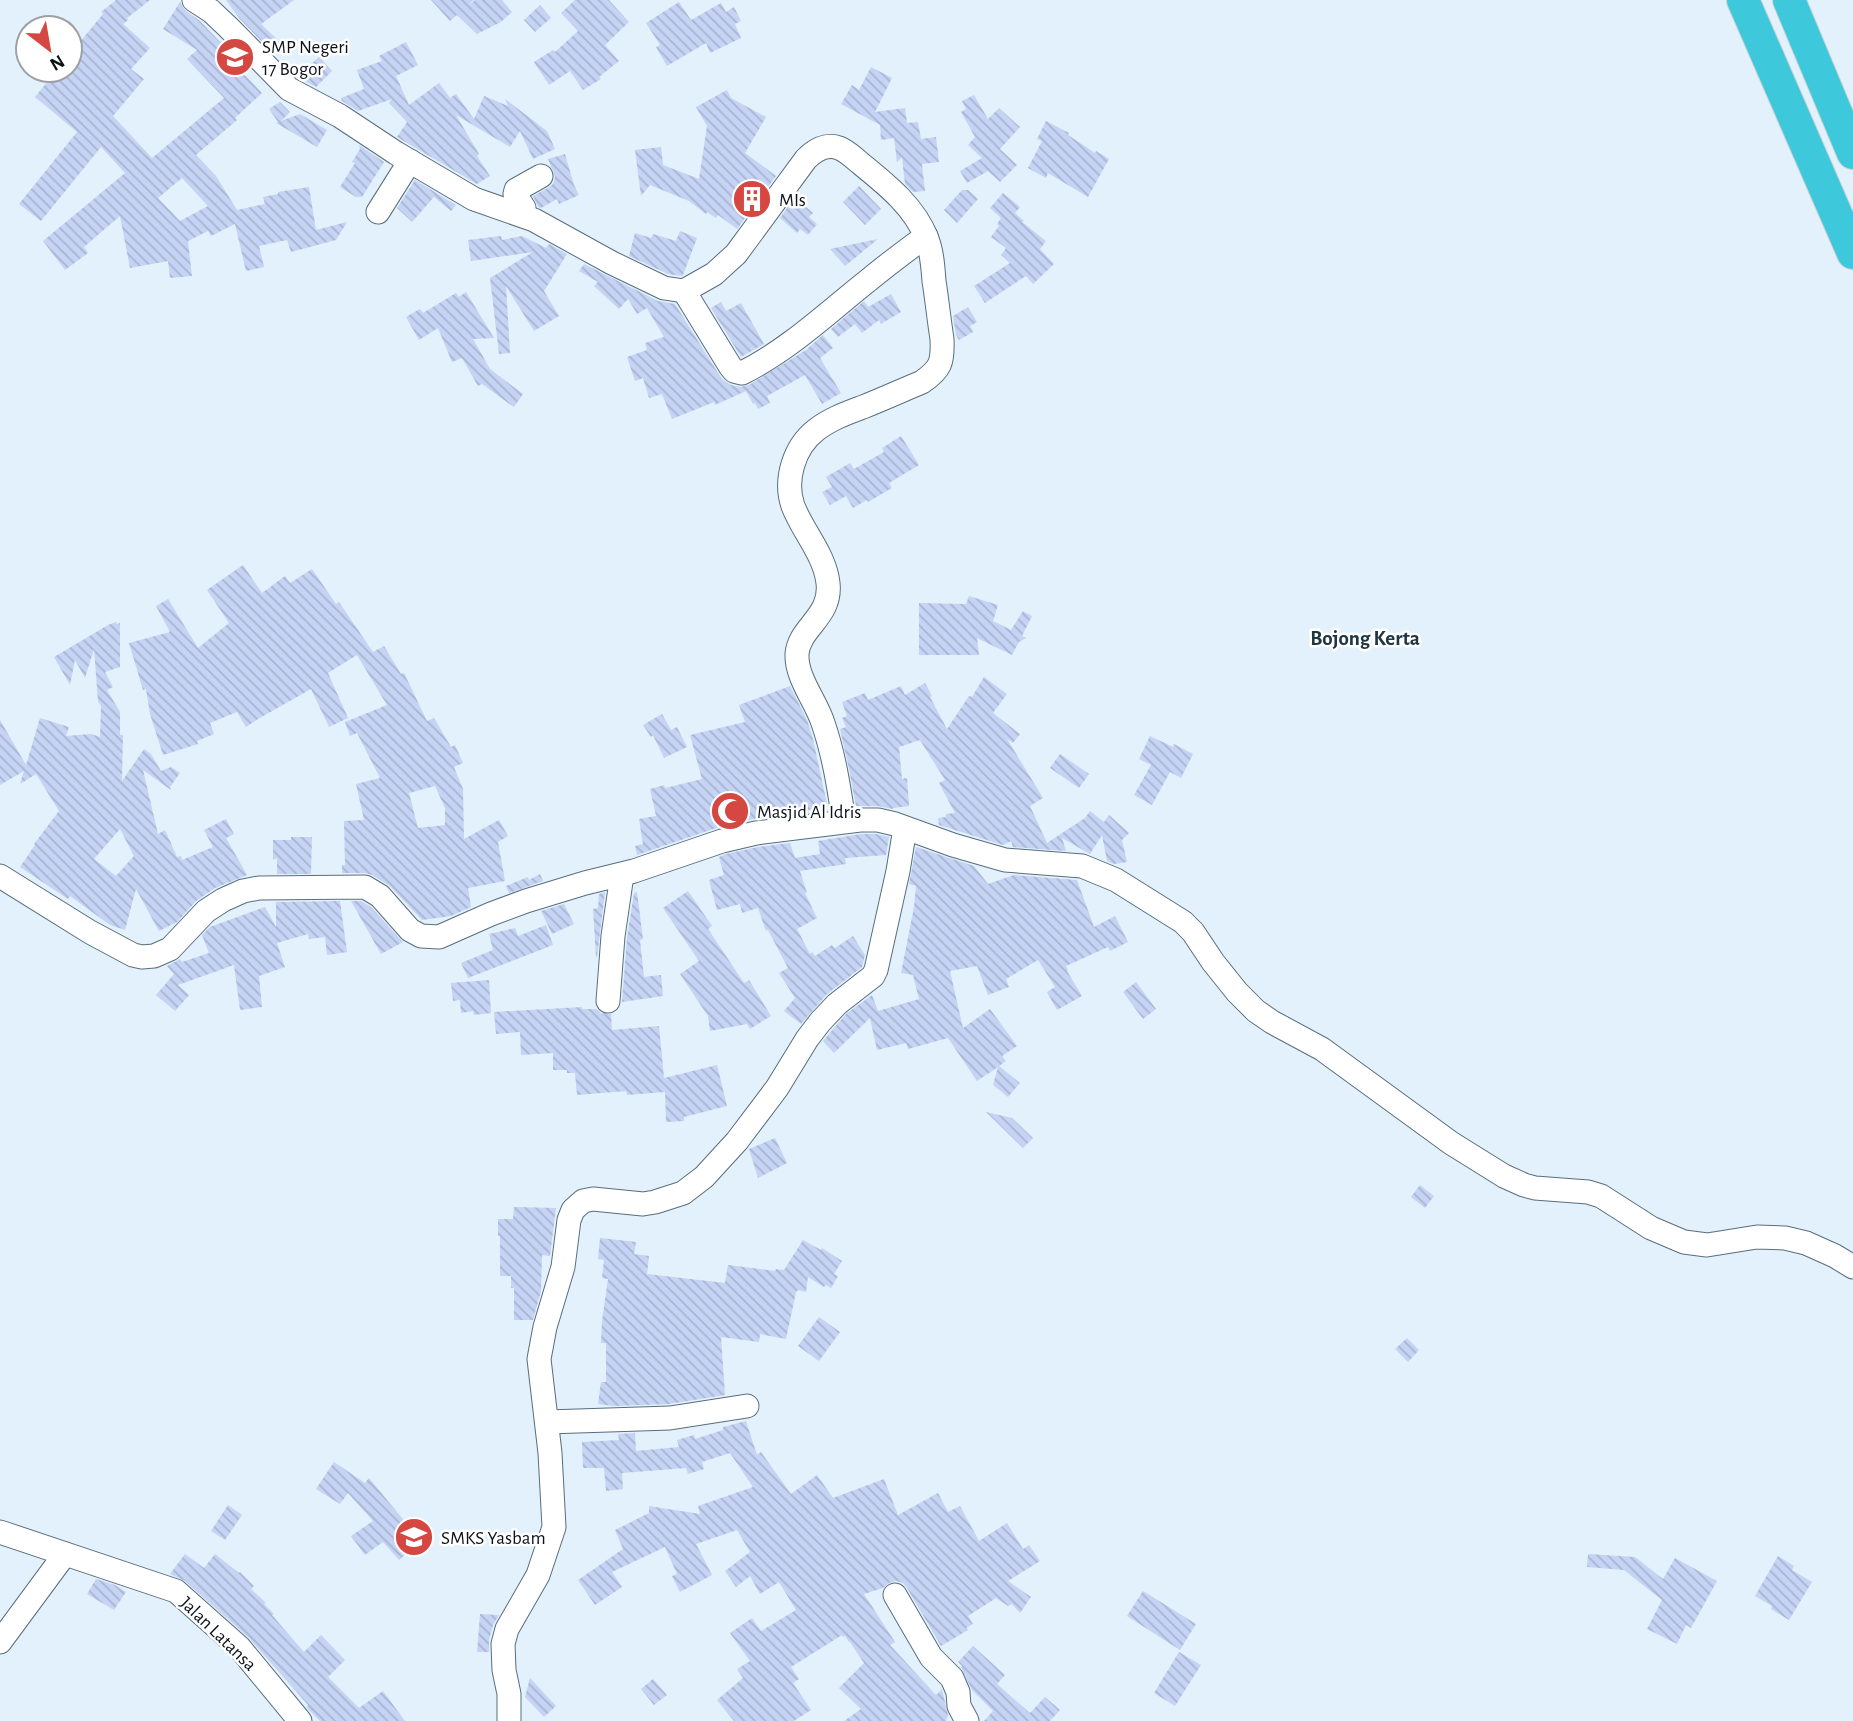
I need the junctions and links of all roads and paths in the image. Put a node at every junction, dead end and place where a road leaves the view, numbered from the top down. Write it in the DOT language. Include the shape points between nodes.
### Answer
graph roads {
  1 [pos="194,0"];
  2 [pos="1743,0"];
  3 [pos="1789,0"];
  4 [pos="1853,153"];
  5 [pos="410,161"];
  6 [pos="541,176"];
  7 [pos="378,212"];
  8 [pos="522,215"];
  9 [pos="926,236"];
  10 [pos="1853,253"];
  11 [pos="684,291"];
  12 [pos="844,821"];
  13 [pos="905,828"];
  14 [pos="622,875"];
  15 [pos="0,876"];
  16 [pos="608,1001"];
  17 [pos="1853,1268"];
  18 [pos="747,1406"];
  19 [pos="547,1422"];
  20 [pos="0,1532"];
  21 [pos="65,1554"];
  22 [pos="895,1595"];
  23 [pos="0,1642"];
  24 [pos="300,1721"];
  25 [pos="509,1721"];
  26 [pos="967,1721"];
  1 -- 5 [label="street" via="219,18 289,89"];
  2 -- 10 [label="highway"];
  3 -- 4 [label="highway"];
  5 -- 7 [label="street"];
  5 -- 8 [label="street" via="486,205"];
  6 -- 8 [label="street" via="516,190 524,208"];
  8 -- 11 [label="street" via="653,283"];
  9 -- 11 [label="street" via="799,338 742,373 730,366"];
  9 -- 11 [label="street" via="907,206 873,173 839,148 821,148 806,159 736,254 714,274"];
  9 -- 12 [label="street" via="942,339 940,365 922,382 813,432 794,461 789,484 794,509 828,580 824,609 799,643 798,663 824,724"];
  12 -- 13 [label="street" via="878,820"];
  12 -- 14 [label="street" via="741,836"];
  13 -- 17 [label="street" via="998,858 1074,864 1116,880 1188,926 1256,1011 1322,1049 1451,1143 1515,1182 1546,1190 1595,1193 1660,1233 1684,1242 1707,1245 1785,1238 1806,1243"];
  13 -- 19 [label="street" via="876,970 820,1022 726,1154 705,1177 669,1199 643,1204 593,1199 573,1210 540,1351"];
  14 -- 15 [label="street" via="526,901 433,937 410,930 380,896 365,887 250,890 206,911 170,949 142,957 90,932"];
  14 -- 16 [label="street"];
  18 -- 19 [label="street" via="670,1418"];
  19 -- 25 [label="street" via="554,1527 538,1575 503,1644"];
  20 -- 21 [label="street, Jalan Latansa"];
  21 -- 23 [label="street"];
  21 -- 24 [label="street, Jalan Latansa" via="176,1591 239,1647"];
  22 -- 26 [label="street" via="931,1657 952,1678"];
}
